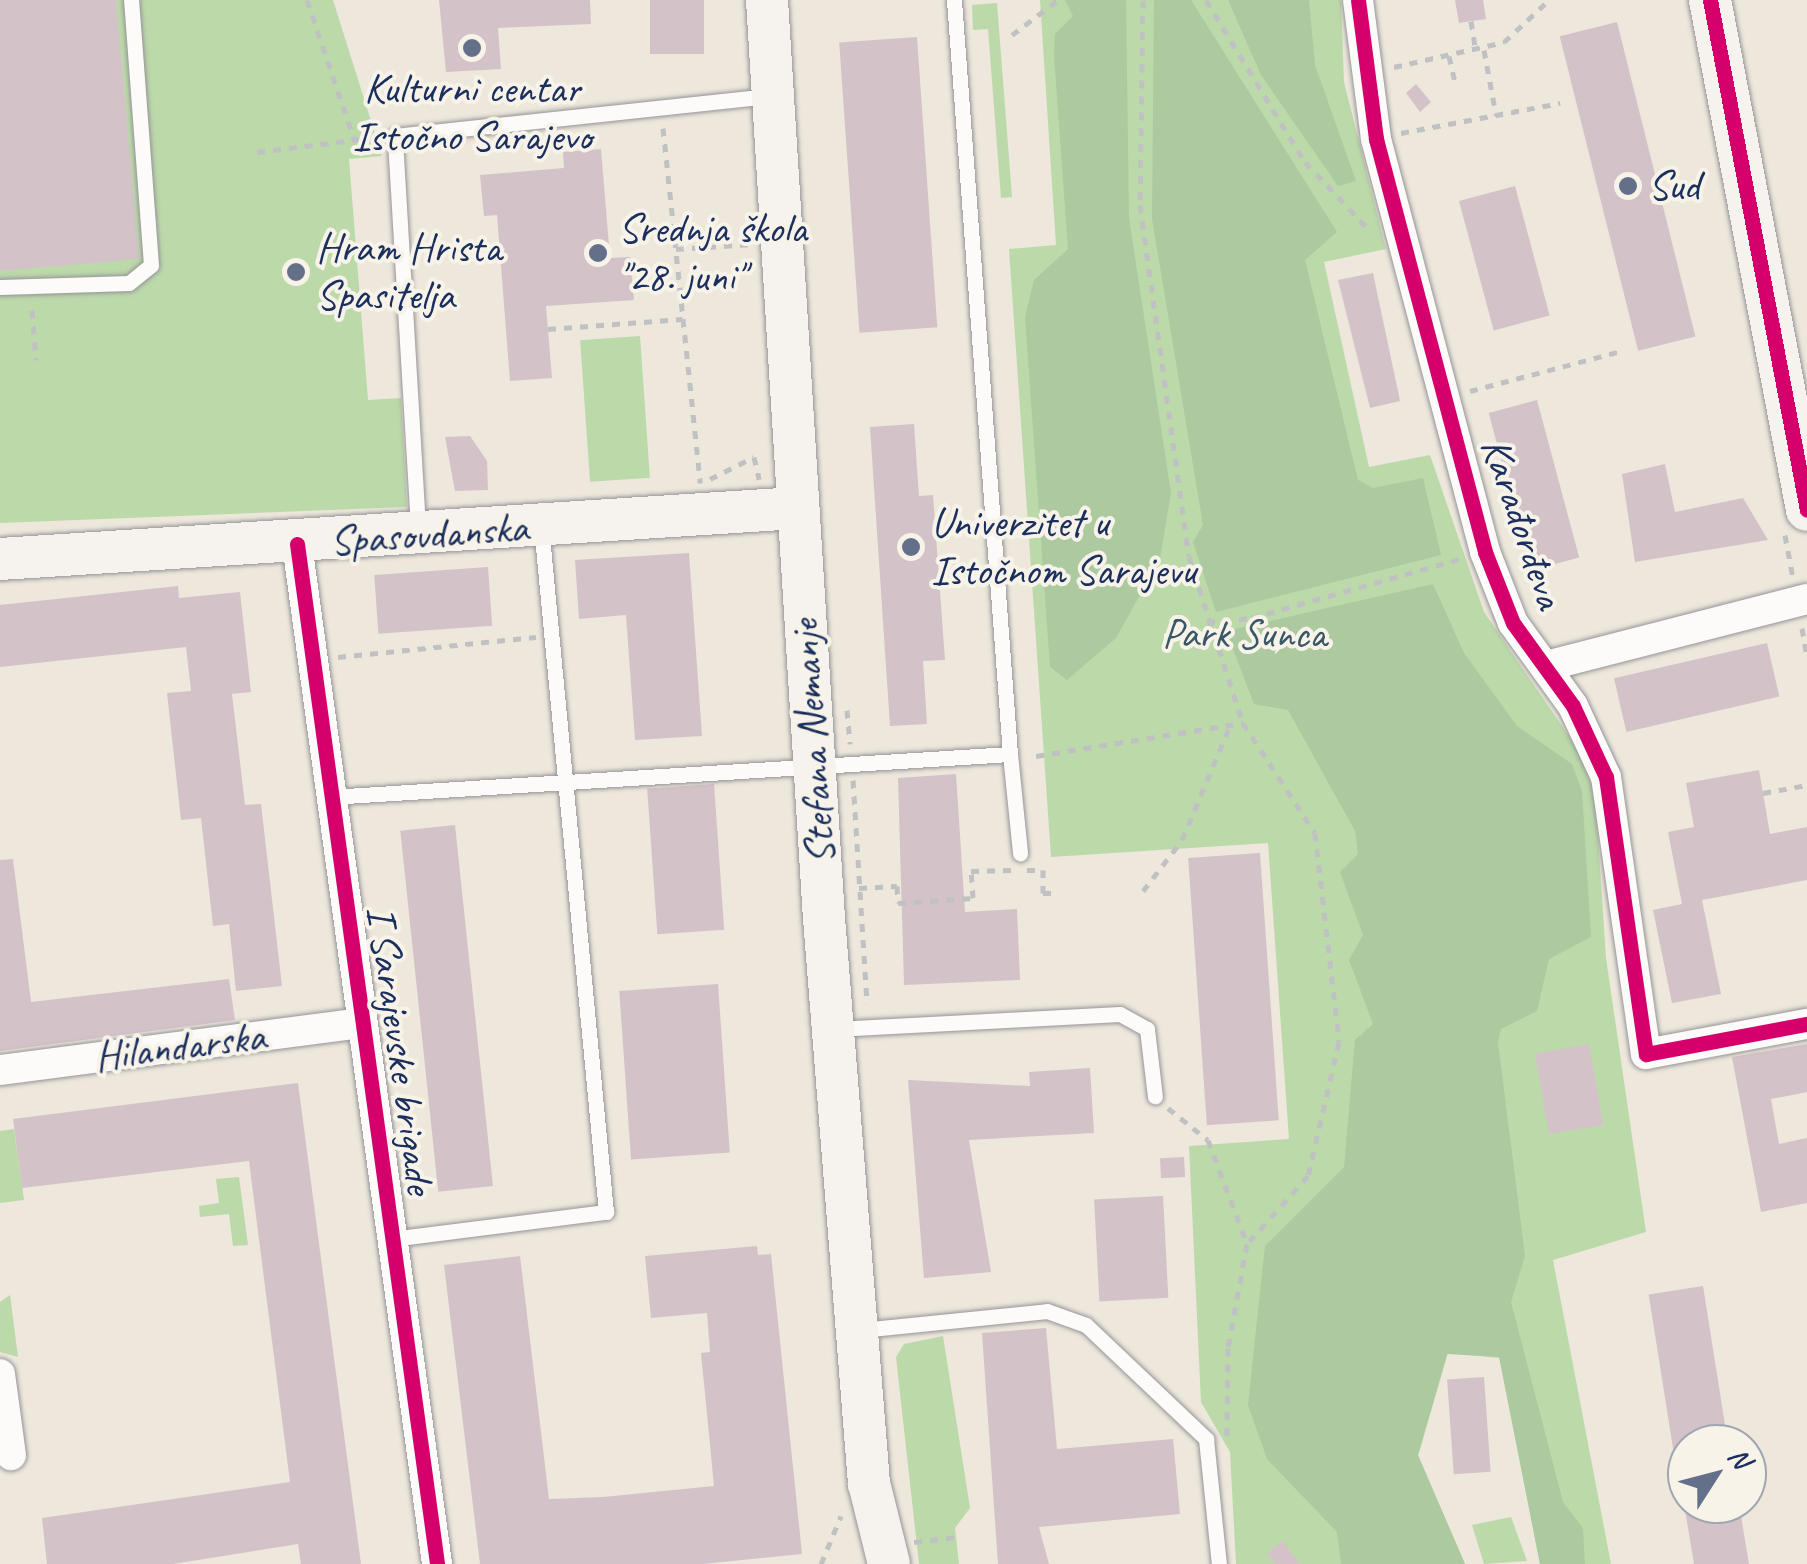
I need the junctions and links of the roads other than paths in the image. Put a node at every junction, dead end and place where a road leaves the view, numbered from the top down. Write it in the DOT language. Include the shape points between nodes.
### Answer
graph roads {
  1 [pos="132,0"];
  2 [pos="768,0"];
  3 [pos="954,0"];
  4 [pos="1358,0"];
  5 [pos="1710,0"];
  6 [pos="771,96"];
  7 [pos="0,287"];
  8 [pos="798,508"];
  9 [pos="1807,510"];
  10 [pos="541,526"];
  11 [pos="418,534"];
  12 [pos="297,544"];
  13 [pos="0,559"];
  14 [pos="1807,599"];
  15 [pos="1546,666"];
  16 [pos="1010,754"];
  17 [pos="814,762"];
  18 [pos="562,780"];
  19 [pos="330,797"];
  20 [pos="1020,853"];
  21 [pos="360,1024"];
  22 [pos="1807,1024"];
  23 [pos="833,1029"];
  24 [pos="0,1070"];
  25 [pos="1155,1098"];
  26 [pos="391,1238"];
  27 [pos="857,1331"];
  28 [pos="0,1374"];
  29 [pos="11,1455"];
  30 [pos="854,1496"];
  31 [pos="895,1554"];
  32 [pos="437,1564"];
  33 [pos="857,1564"];
  34 [pos="1219,1564"];
  1 -- 7 [label="lane" via="151,265 129,283"];
  2 -- 6 [label="main road, Stefana Nemanje"];
  3 -- 16 [label="lane"];
  4 -- 15 [label="street, Karađorđeva" via="1367,76 1485,552 1513,622"];
  5 -- 9 [label="main road"];
  6 -- 8 [label="main road, Stefana Nemanje"];
  6 -- 11 [label="lane" via="394,136"];
  8 -- 10 [label="main road, Spasovdanska"];
  8 -- 17 [label="main road, Stefana Nemanje"];
  10 -- 11 [label="main road, Spasovdanska"];
  10 -- 18 [label="lane"];
  11 -- 12 [label="main road, Spasovdanska"];
  12 -- 13 [label="main road, Spasovdanska"];
  12 -- 19 [label="street, I Sarajevske brigade"];
  14 -- 15 [label="street"];
  15 -- 22 [label="street, Karađorđeva" via="1606,777 1646,1054"];
  16 -- 17 [label="lane"];
  16 -- 20 [label="lane"];
  17 -- 18 [label="lane"];
  17 -- 23 [label="main road, Stefana Nemanje"];
  18 -- 19 [label="lane"];
  18 -- 26 [label="lane" via="606,1212"];
  19 -- 21 [label="street, I Sarajevske brigade"];
  21 -- 24 [label="street, Hilandarska"];
  21 -- 26 [label="street, I Sarajevske brigade"];
  23 -- 25 [label="lane" via="1120,1014 1147,1029"];
  23 -- 27 [label="main road, Stefana Nemanje"];
  26 -- 32 [label="street, I Sarajevske brigade"];
  27 -- 30 [label="main road, Stefana Nemanje"];
  27 -- 34 [label="lane" via="1048,1311 1086,1325 1206,1439"];
  28 -- 29 [label="street"];
  30 -- 31 [label="main road, Stefana Nemanje"];
  30 -- 33 [label="main road, Stefana Nemanje"];
}
